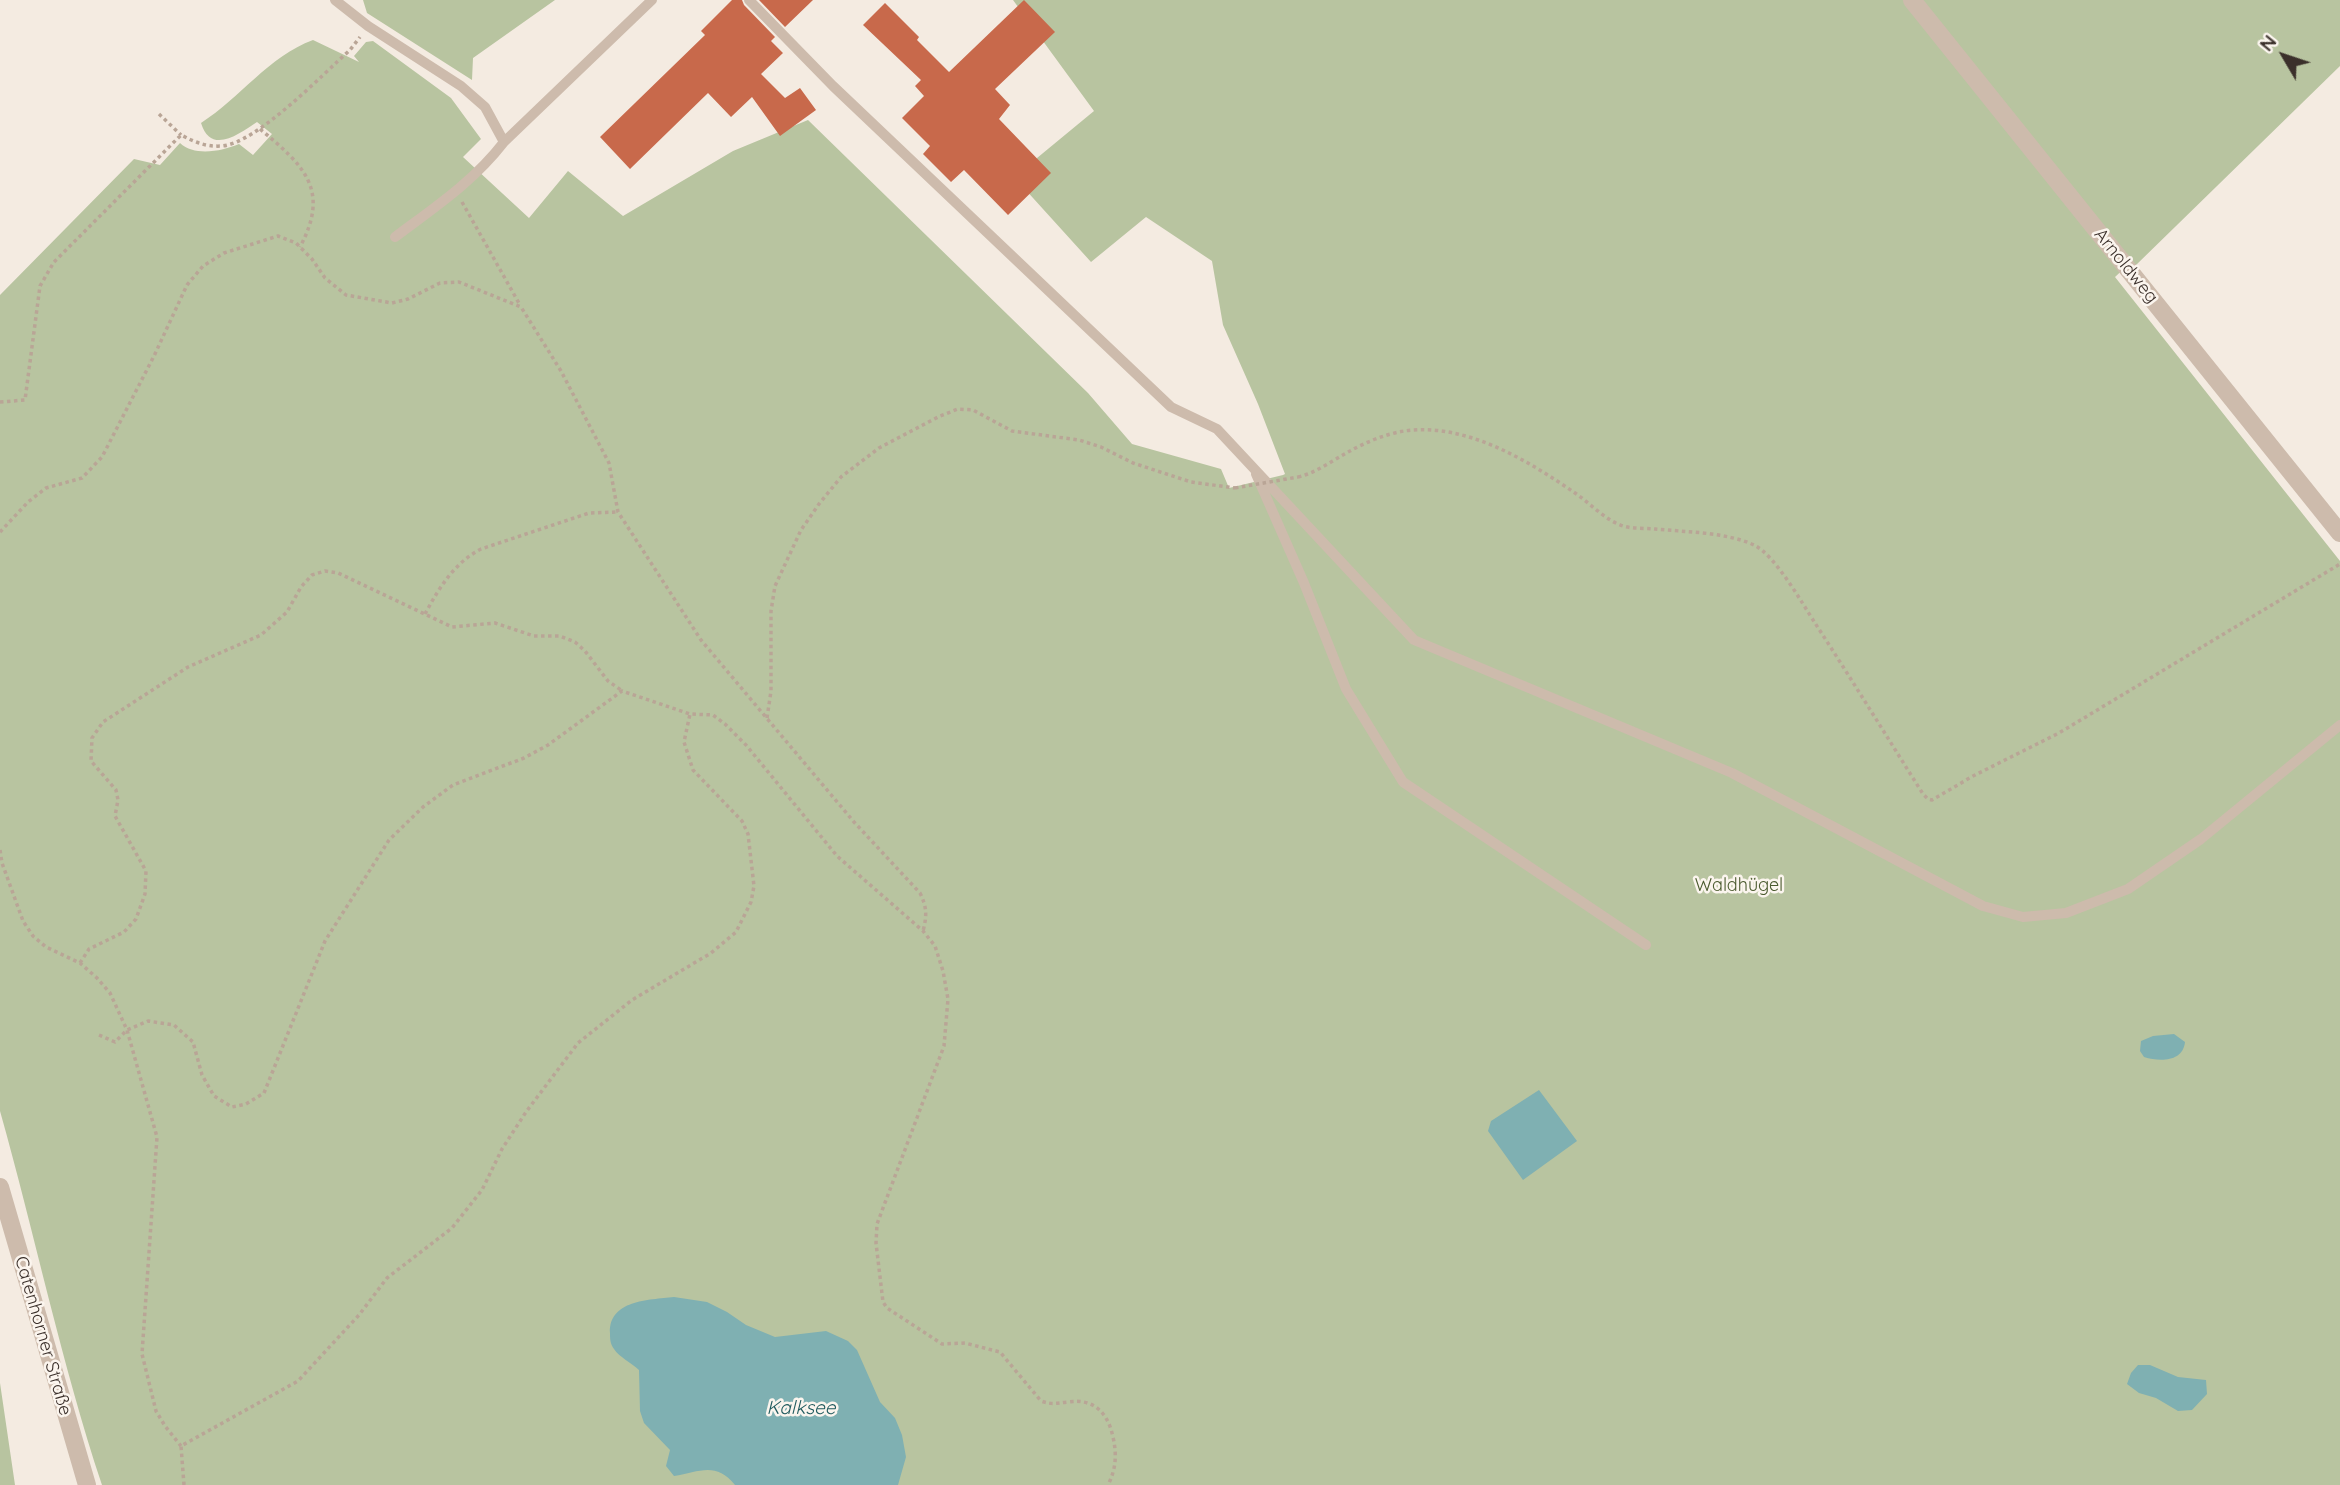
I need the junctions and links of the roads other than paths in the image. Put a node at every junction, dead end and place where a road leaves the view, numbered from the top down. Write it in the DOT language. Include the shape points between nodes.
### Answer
graph roads {
  1 [pos="335,0"];
  2 [pos="652,0"];
  3 [pos="749,0"];
  4 [pos="1912,0"];
  5 [pos="504,142"];
  6 [pos="395,237"];
  7 [pos="1253,467"];
  8 [pos="2340,533"];
  9 [pos="2340,725"];
  10 [pos="1646,945"];
  11 [pos="0,1187"];
  12 [pos="87,1485"];
  1 -- 5 [label="lane" via="461,86 485,107"];
  2 -- 5 [label="lane"];
  3 -- 7 [label="lane" via="833,86 1171,407 1217,429"];
  4 -- 8 [label="street, Arnoldweg"];
  5 -- 6 [label="lane" via="456,192"];
  7 -- 9 [label="lane" via="1413,640 1732,773 1983,906 2023,917 2066,914 2128,889 2201,839"];
  7 -- 10 [label="lane" via="1346,689 1403,782"];
  11 -- 12 [label="street, Catenhorner Straße"];
}
